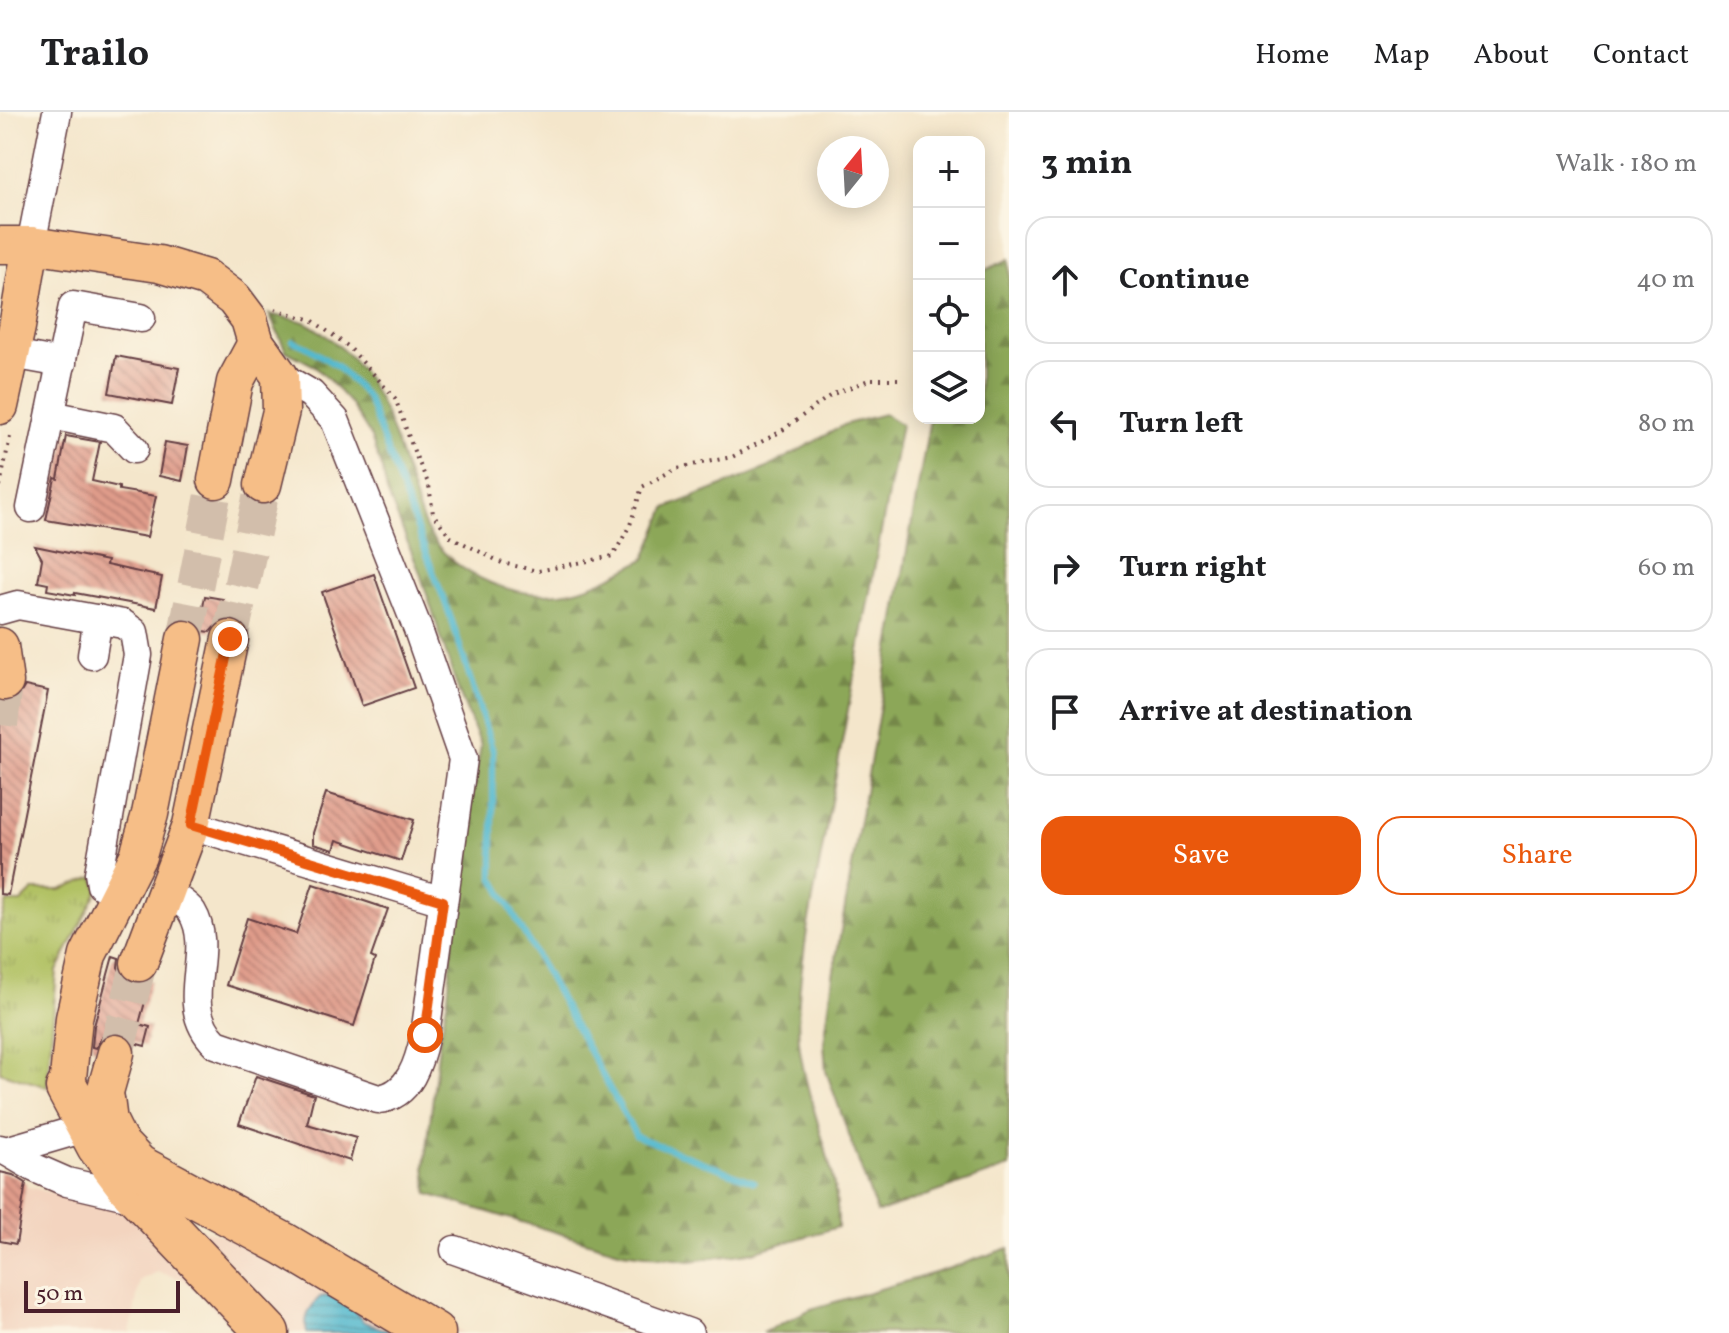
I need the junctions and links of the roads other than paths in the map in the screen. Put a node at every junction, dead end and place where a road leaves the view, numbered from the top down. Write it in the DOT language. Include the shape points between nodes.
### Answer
graph roads {
  1 [pos="57,112"];
  2 [pos="16,245"];
  3 [pos="141,318"];
  4 [pos="246,320"];
  5 [pos="12,354"];
  6 [pos="62,363"];
  7 [pos="280,376"];
  8 [pos="0,406"];
  9 [pos="51,415"];
  10 [pos="134,449"];
  11 [pos="216,480"];
  12 [pos="263,485"];
  13 [pos="31,508"];
  14 [pos="0,610"];
  15 [pos="98,619"];
  16 [pos="185,639"];
  17 [pos="230,639"];
  18 [pos="0,646"];
  19 [pos="92,655"];
  20 [pos="5,682"];
  21 [pos="191,825"];
  22 [pos="101,885"];
  23 [pos="167,892"];
  24 [pos="443,901"];
  25 [pos="139,963"];
  26 [pos="116,1053"];
  27 [pos="86,1105"];
  28 [pos="3,1150"];
  29 [pos="140,1199"];
  30 [pos="455,1250"];
  31 [pos="268,1333"];
  32 [pos="434,1333"];
  33 [pos="689,1333"];
  1 -- 2 [label="street"];
  2 -- 4 [label="main road" via="159,264 206,278"];
  2 -- 5 [label="main road"];
  3 -- 6 [label="street" via="73,306"];
  4 -- 7 [label="main road"];
  4 -- 11 [label="main road"];
  5 -- 6 [label="street"];
  5 -- 8 [label="main road"];
  6 -- 9 [label="street"];
  7 -- 12 [label="main road" via="281,411"];
  7 -- 24 [label="street" via="311,394 335,420 459,743 462,771"];
  9 -- 10 [label="street" via="114,428"];
  9 -- 13 [label="street"];
  14 -- 15 [label="street" via="18,605"];
  15 -- 19 [label="street"];
  15 -- 22 [label="street" via="134,632 138,655"];
  16 -- 27 [label="main road" via="138,856 88,955 74,1018"];
  17 -- 21 [label="main road"];
  18 -- 20 [label="main road"];
  21 -- 23 [label="main road"];
  21 -- 24 [label="street"];
  23 -- 24 [label="street" via="191,910 198,930 197,1012 216,1044 378,1099 405,1087 419,1058"];
  23 -- 25 [label="main road"];
  26 -- 27 [label="main road"];
  27 -- 28 [label="street"];
  27 -- 29 [label="highway" via="98,1146"];
  27 -- 32 [label="highway" via="106,1122 117,1144 138,1166"];
  28 -- 29 [label="street" via="67,1182"];
  29 -- 31 [label="highway"];
  30 -- 33 [label="street"];
}
